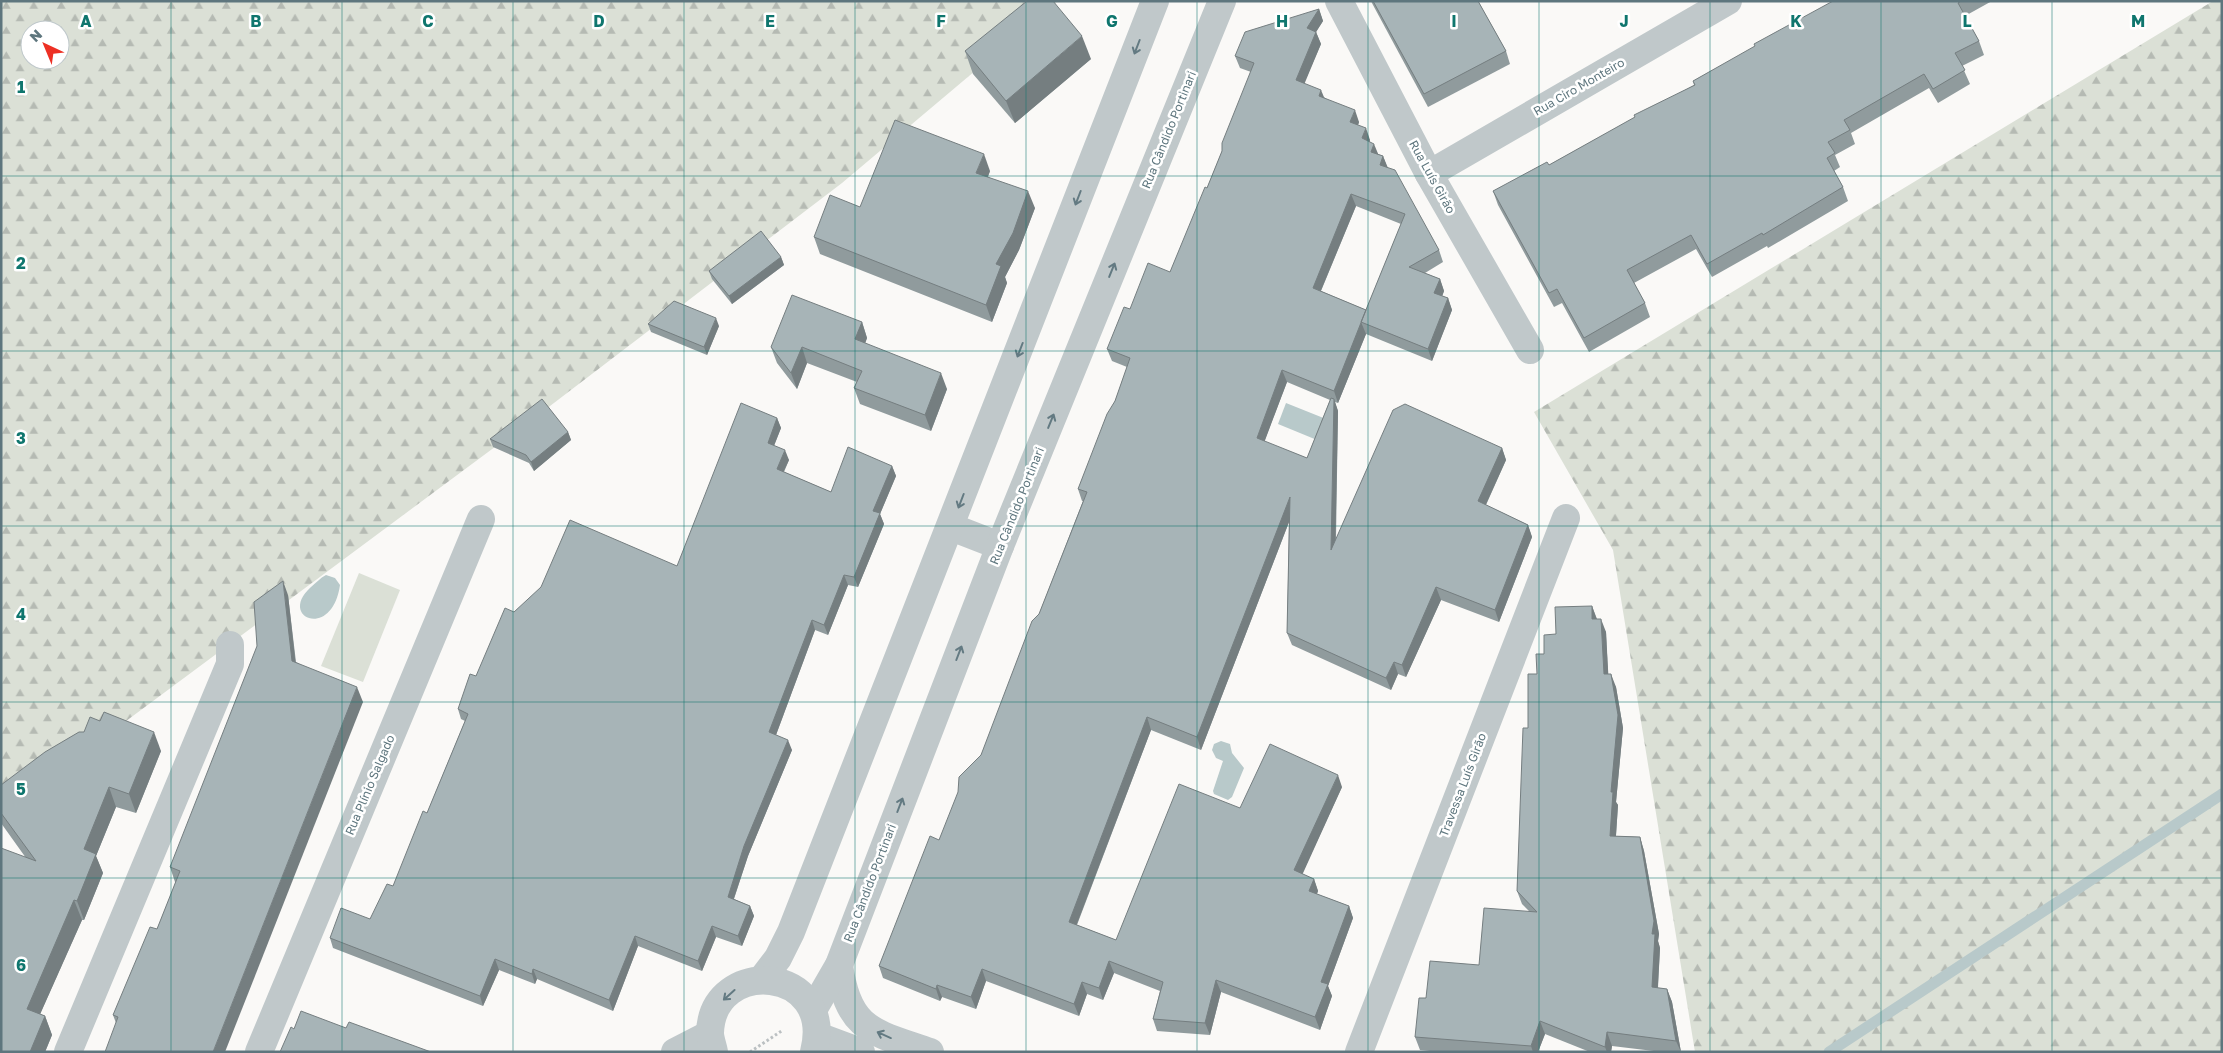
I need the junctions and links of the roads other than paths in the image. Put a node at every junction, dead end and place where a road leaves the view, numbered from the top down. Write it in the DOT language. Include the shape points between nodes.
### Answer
graph roads {
  1 [pos="1155,1"];
  2 [pos="1222,1"];
  3 [pos="1339,1"];
  4 [pos="1728,1"];
  5 [pos="1429,174"];
  6 [pos="1530,350"];
  7 [pos="1566,518"];
  8 [pos="481,519"];
  9 [pos="951,527"];
  10 [pos="1000,546"];
  11 [pos="230,645"];
  12 [pos="839,965"];
  13 [pos="762,979"];
  14 [pos="815,1033"];
  15 [pos="712,1043"];
  16 [pos="68,1052"];
  17 [pos="260,1052"];
  18 [pos="675,1052"];
  19 [pos="861,1052"];
  20 [pos="930,1052"];
  21 [pos="1358,1052"];
  1 -- 9 [label="street, one-way"];
  10 -- 2 [label="street, Rua Cândido Portinari, one-way"];
  3 -- 5 [label="street, Rua Luís Girão"];
  4 -- 5 [label="street, Rua Ciro Monteiro"];
  5 -- 6 [label="street, Rua Luís Girão"];
  7 -- 21 [label="street, Travessa Luís Girão"];
  8 -- 17 [label="street, Rua Plínio Salgado"];
  9 -- 10 [label="street"];
  9 -- 13 [label="street" via="792,932"];
  12 -- 10 [label="street, Rua Cândido Portinari, one-way"];
  11 -- 16 [label="street" via="230,664"];
  12 -- 14 [label="street, Rua Cândido Portinari"];
  20 -- 12 [label="street, one-way" via="869,1028 858,1020 844,994"];
  13 -- 14 [label="street" via="783,983 801,993"];
  13 -- 15 [label="street, one-way" via="743,984 725,996 714,1013"];
  14 -- 19 [label="street"];
  15 -- 18 [label="street"];
}
